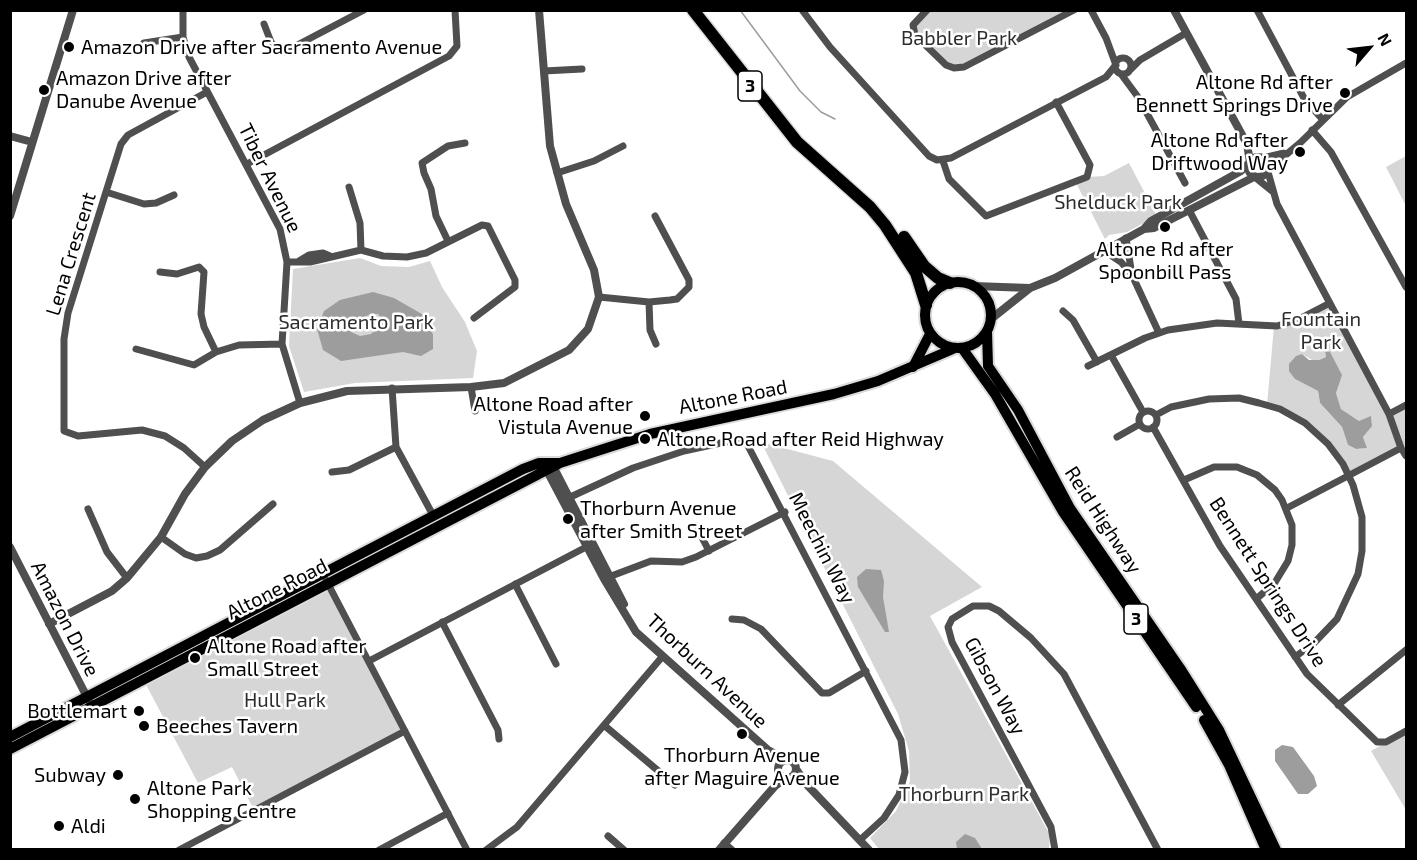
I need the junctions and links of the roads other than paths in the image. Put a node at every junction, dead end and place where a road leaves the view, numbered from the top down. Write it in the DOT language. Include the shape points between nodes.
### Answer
graph roads {
  1 [pos="73,10"];
  2 [pos="183,10"];
  3 [pos="364,10"];
  4 [pos="455,10"];
  5 [pos="539,10"];
  6 [pos="693,10"];
  7 [pos="702,10"];
  8 [pos="802,10"];
  9 [pos="927,10"];
  10 [pos="1074,10"];
  11 [pos="1092,10"];
  12 [pos="1174,10"];
  13 [pos="1257,10"];
  14 [pos="264,24"];
  15 [pos="1186,33"];
  16 [pos="183,37"];
  17 [pos="1106,38"];
  18 [pos="144,43"];
  19 [pos="1162,47"];
  20 [pos="1124,59"];
  21 [pos="1407,63"];
  22 [pos="1115,66"];
  23 [pos="582,69"];
  24 [pos="1130,70"];
  25 [pos="544,71"];
  26 [pos="1121,74"];
  27 [pos="1106,77"];
  28 [pos="207,92"];
  29 [pos="1138,98"];
  30 [pos="1056,102"];
  31 [pos="1323,120"];
  32 [pos="1312,130"];
  33 [pos="10,136"];
  34 [pos="32,142"];
  35 [pos="465,143"];
  36 [pos="1247,144"];
  37 [pos="623,146"];
  38 [pos="1289,152"];
  39 [pos="1262,158"];
  40 [pos="943,160"];
  41 [pos="1249,163"];
  42 [pos="248,164"];
  43 [pos="1268,170"];
  44 [pos="557,173"];
  45 [pos="1255,177"];
  46 [pos="1185,183"];
  47 [pos="349,187"];
  48 [pos="106,192"];
  49 [pos="1274,193"];
  50 [pos="174,195"];
  51 [pos="1189,210"];
  52 [pos="10,216"];
  53 [pos="655,216"];
  54 [pos="1144,229"];
  55 [pos="1126,238"];
  56 [pos="448,241"];
  57 [pos="361,250"];
  58 [pos="1103,250"];
  59 [pos="287,262"];
  60 [pos="160,272"];
  61 [pos="1132,275"];
  62 [pos="950,283"];
  63 [pos="973,286"];
  64 [pos="1407,287"];
  65 [pos="1030,288"];
  66 [pos="599,297"];
  67 [pos="649,302"];
  68 [pos="1330,303"];
  69 [pos="926,305"];
  70 [pos="1063,311"];
  71 [pos="474,318"];
  72 [pos="1239,324"];
  73 [pos="989,325"];
  74 [pos="930,333"];
  75 [pos="1159,333"];
  76 [pos="282,344"];
  77 [pos="656,344"];
  78 [pos="136,349"];
  79 [pos="958,349"];
  80 [pos="216,352"];
  81 [pos="1111,355"];
  82 [pos="1097,362"];
  83 [pos="1088,366"];
  84 [pos="913,367"];
  85 [pos="471,387"];
  86 [pos="392,388"];
  87 [pos="300,403"];
  88 [pos="1407,405"];
  89 [pos="475,411"];
  90 [pos="1143,412"];
  91 [pos="1389,414"];
  92 [pos="1156,415"];
  93 [pos="1140,424"];
  94 [pos="1153,427"];
  95 [pos="1117,438"];
  96 [pos="396,447"];
  97 [pos="1401,448"];
  98 [pos="1407,456"];
  99 [pos="205,467"];
  100 [pos="554,467"];
  101 [pos="332,472"];
  102 [pos="1349,476"];
  103 [pos="1184,480"];
  104 [pos="566,499"];
  105 [pos="273,504"];
  106 [pos="1287,508"];
  107 [pos="88,509"];
  108 [pos="784,513"];
  109 [pos="433,515"];
  110 [pos="438,526"];
  111 [pos="696,526"];
  112 [pos="162,537"];
  113 [pos="590,545"];
  114 [pos="10,547"];
  115 [pos="709,551"];
  116 [pos="128,578"];
  117 [pos="325,578"];
  118 [pos="607,578"];
  119 [pos="515,584"];
  120 [pos="1256,599"];
  121 [pos="732,619"];
  122 [pos="442,622"];
  123 [pos="49,624"];
  124 [pos="1407,650"];
  125 [pos="662,657"];
  126 [pos="1295,657"];
  127 [pos="369,661"];
  128 [pos="556,664"];
  129 [pos="867,671"];
  130 [pos="89,702"];
  131 [pos="1338,705"];
  132 [pos="605,726"];
  133 [pos="405,731"];
  134 [pos="1407,731"];
  135 [pos="10,737"];
  136 [pos="499,739"];
  137 [pos="10,749"];
  138 [pos="768,750"];
  139 [pos="787,760"];
  140 [pos="796,769"];
  141 [pos="783,774"];
  142 [pos="675,785"];
  143 [pos="808,786"];
  144 [pos="448,813"];
  145 [pos="608,836"];
  146 [pos="860,840"];
  147 [pos="721,846"];
  148 [pos="179,849"];
  149 [pos="379,849"];
  150 [pos="467,849"];
  151 [pos="486,849"];
  152 [pos="624,849"];
  153 [pos="732,849"];
  154 [pos="869,849"];
  155 [pos="1055,849"];
  156 [pos="1158,849"];
  157 [pos="1266,849"];
  158 [pos="1276,849"];
  1 -- 34 [label="street"];
  2 -- 16 [label="street, Tiber Avenue"];
  3 -- 14 [label="street" via="284,52 271,42"];
  4 -- 42 [label="street" via="457,46 449,56"];
  5 -- 25 [label="street"];
  6 -- 69 [label="highway, 3" via="796,142 885,225 916,273"];
  7 -- 62 [label="highway, 3" via="803,137 880,207 924,266"];
  8 -- 40 [label="street" via="830,47 929,156"];
  9 -- 10 [label="street" via="913,25 915,35 954,68 964,67"];
  11 -- 17 [label="street"];
  12 -- 15 [label="street"];
  13 -- 31 [label="street" via="1305,100"];
  15 -- 19 [label="street"];
  15 -- 36 [label="street"];
  16 -- 18 [label="street"];
  16 -- 28 [label="street, Tiber Avenue"];
  17 -- 20 [label="street"];
  17 -- 22 [label="street"];
  19 -- 20 [label="street"];
  19 -- 24 [label="street"];
  20 -- 22 [label="street"];
  20 -- 24 [label="street" via="1130,63"];
  21 -- 31 [label="street" via="1358,89"];
  22 -- 26 [label="street"];
  22 -- 27 [label="street"];
  23 -- 25 [label="street"];
  24 -- 26 [label="street"];
  24 -- 29 [label="street"];
  25 -- 44 [label="street" via="550,146"];
  26 -- 27 [label="street"];
  26 -- 29 [label="street"];
  27 -- 30 [label="street"];
  28 -- 42 [label="street, Tiber Avenue"];
  28 -- 48 [label="street, Lena Crescent" via="128,135 121,144"];
  29 -- 46 [label="street"];
  30 -- 40 [label="street"];
  30 -- 40 [label="street" via="1090,165 1088,177 986,216 949,178"];
  31 -- 32 [label="street"];
  32 -- 38 [label="street"];
  32 -- 64 [label="street" via="1331,152"];
  33 -- 34 [label="street"];
  34 -- 52 [label="street"];
  35 -- 56 [label="street" via="448,146 422,163 436,216"];
  36 -- 39 [label="street"];
  36 -- 41 [label="street"];
  37 -- 44 [label="street"];
  38 -- 39 [label="street"];
  38 -- 43 [label="street"];
  39 -- 41 [label="street"];
  39 -- 43 [label="street"];
  41 -- 45 [label="street" via="1250,173"];
  41 -- 54 [label="street" via="1151,221"];
  42 -- 59 [label="street, Tiber Avenue" via="280,228"];
  43 -- 45 [label="street" via="1263,177"];
  43 -- 49 [label="street"];
  44 -- 66 [label="street" via="594,270"];
  45 -- 49 [label="street"];
  45 -- 51 [label="street"];
  47 -- 57 [label="street" via="360,223"];
  48 -- 50 [label="street" via="144,204"];
  48 -- 99 [label="street, Lena Crescent" via="68,313 64,339 64,431 78,436 142,430 165,436"];
  49 -- 68 [label="street"];
  51 -- 54 [label="street"];
  51 -- 72 [label="street" via="1236,299"];
  53 -- 67 [label="street" via="689,280 689,287 676,299"];
  54 -- 55 [label="street"];
  55 -- 58 [label="street"];
  55 -- 61 [label="street"];
  56 -- 57 [label="street" via="426,253 407,257"];
  56 -- 71 [label="street" via="482,225 488,226 515,280 510,292"];
  57 -- 59 [label="street" via="330,256 309,255"];
  58 -- 61 [label="street"];
  58 -- 65 [label="street"];
  59 -- 76 [label="street, Tiber Avenue"];
  60 -- 80 [label="street" via="177,274 199,267 204,272 201,314"];
  61 -- 75 [label="street"];
  62 -- 63 [label="main road"];
  62 -- 69 [label="main road" via="935,291"];
  63 -- 65 [label="street"];
  63 -- 73 [label="main road" via="986,297"];
  65 -- 73 [label="street"];
  66 -- 67 [label="street"];
  66 -- 85 [label="street" via="588,330 569,350 504,383"];
  67 -- 77 [label="street" via="650,330"];
  68 -- 72 [label="street" via="1277,326"];
  68 -- 91 [label="street"];
  69 -- 74 [label="main road" via="925,323"];
  70 -- 82 [label="street" via="1073,320"];
  72 -- 75 [label="street" via="1196,325"];
  73 -- 79 [label="main road" via="976,344"];
  73 -- 158 [label="main road, Reid Highway / 3" via="988,366 1018,410 1070,508 1219,730"];
  74 -- 79 [label="main road" via="942,345"];
  74 -- 84 [label="main road"];
  75 -- 81 [label="street"];
  76 -- 80 [label="street" via="239,345"];
  76 -- 87 [label="street, Tiber Avenue"];
  78 -- 80 [label="street" via="194,365"];
  79 -- 84 [label="main road, Altone Road"];
  79 -- 157 [label="main road, Reid Highway / 3" via="995,394 1063,512 1193,701 1229,765"];
  81 -- 82 [label="street"];
  81 -- 90 [label="street"];
  82 -- 83 [label="street"];
  84 -- 100 [label="main road, Altone Road" via="799,403 650,434"];
  85 -- 86 [label="street"];
  85 -- 89 [label="street"];
  86 -- 87 [label="street" via="347,391"];
  86 -- 96 [label="street"];
  87 -- 99 [label="street" via="263,420 232,441"];
  88 -- 91 [label="street"];
  90 -- 92 [label="street"];
  90 -- 93 [label="street"];
  91 -- 97 [label="street"];
  92 -- 94 [label="street"];
  92 -- 102 [label="street" via="1182,404 1219,398 1267,405 1296,417 1321,436"];
  93 -- 94 [label="street"];
  93 -- 95 [label="street"];
  94 -- 103 [label="street, Bennett Springs Drive"];
  96 -- 101 [label="street" via="349,470"];
  96 -- 109 [label="street"];
  97 -- 98 [label="street"];
  97 -- 102 [label="street"];
  99 -- 112 [label="street"];
  100 -- 104 [label="street, Thorburn Avenue"];
  100 -- 109 [label="main road, Altone Road" via="531,465"];
  100 -- 110 [label="main road, Altone Road"];
  102 -- 106 [label="street"];
  102 -- 126 [label="street" via="1362,517 1359,574 1337,619"];
  103 -- 106 [label="street" via="1214,467 1247,470 1275,490"];
  103 -- 120 [label="street, Bennett Springs Drive" via="1220,546"];
  104 -- 108 [label="street, Meechin Way" via="633,468 739,439 753,452"];
  104 -- 113 [label="street, Thorburn Avenue"];
  105 -- 112 [label="street" via="220,550 207,556 185,554"];
  106 -- 120 [label="street" via="1293,536 1288,561 1274,584"];
  107 -- 116 [label="street" via="107,552"];
  108 -- 115 [label="street"];
  108 -- 129 [label="street, Meechin Way"];
  109 -- 110 [label="street"];
  109 -- 117 [label="main road, Altone Road"];
  110 -- 117 [label="main road, Altone Road"];
  111 -- 115 [label="street"];
  112 -- 116 [label="street"];
  113 -- 118 [label="street, Thorburn Avenue"];
  113 -- 119 [label="street"];
  114 -- 123 [label="street, Amazon Drive"];
  115 -- 118 [label="street" via="682,562 651,561"];
  116 -- 123 [label="street" via="112,591"];
  117 -- 127 [label="street"];
  117 -- 130 [label="main road, Altone Road"];
  118 -- 125 [label="street, Thorburn Avenue" via="636,632"];
  119 -- 122 [label="street"];
  119 -- 128 [label="street"];
  120 -- 126 [label="street, Bennett Springs Drive"];
  121 -- 129 [label="street" via="761,629 822,693 829,693"];
  122 -- 127 [label="street"];
  122 -- 136 [label="street" via="498,730"];
  123 -- 130 [label="street, Amazon Drive"];
  124 -- 131 [label="street"];
  125 -- 132 [label="street"];
  125 -- 138 [label="street, Thorburn Avenue"];
  126 -- 131 [label="street, Bennett Springs Drive"];
  127 -- 133 [label="street"];
  129 -- 146 [label="street, Meechin Way" via="901,740 905,772 891,808"];
  130 -- 135 [label="main road, Altone Road"];
  130 -- 137 [label="main road, Altone Road"];
  131 -- 134 [label="street, Bennett Springs Drive" via="1377,742 1386,742"];
  132 -- 142 [label="street"];
  132 -- 151 [label="street" via="517,827"];
  133 -- 144 [label="street"];
  133 -- 148 [label="street"];
  138 -- 139 [label="street, Thorburn Avenue"];
  138 -- 141 [label="street, Thorburn Avenue"];
  139 -- 140 [label="street, Thorburn Avenue" via="794,762"];
  139 -- 141 [label="street"];
  140 -- 141 [label="street"];
  140 -- 143 [label="street"];
  141 -- 143 [label="street"];
  141 -- 147 [label="street"];
  143 -- 146 [label="street"];
  144 -- 149 [label="street"];
  144 -- 150 [label="street"];
  145 -- 152 [label="street"];
  146 -- 154 [label="street"];
  147 -- 153 [label="street"];
  155 -- 156 [label="street, Gibson Way" via="1051,827 952,642 948,627 952,619 973,606 989,606 999,611 1064,674"];
}
